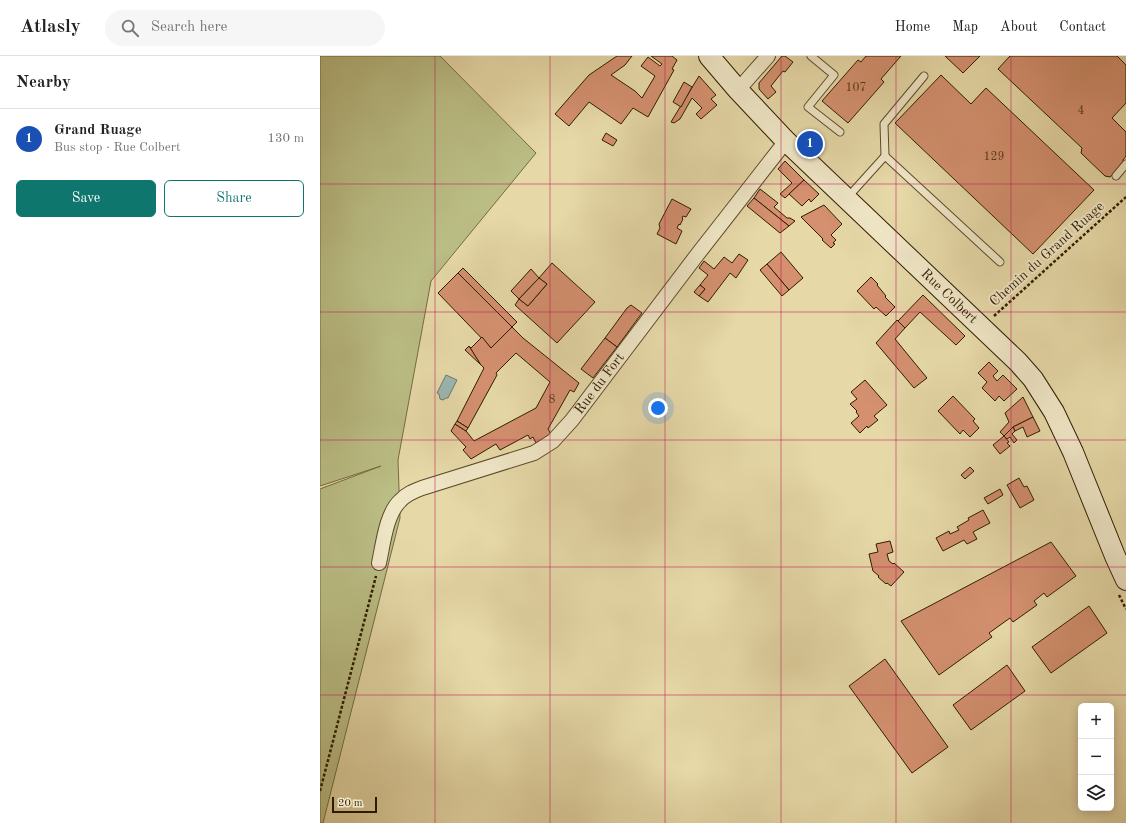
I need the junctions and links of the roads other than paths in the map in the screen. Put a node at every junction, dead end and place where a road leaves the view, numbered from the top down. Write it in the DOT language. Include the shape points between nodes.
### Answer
graph roads {
  1 [pos="709,56"];
  2 [pos="768,56"];
  3 [pos="811,56"];
  4 [pos="924,76"];
  5 [pos="738,90"];
  6 [pos="840,132"];
  7 [pos="786,141"];
  8 [pos="885,156"];
  9 [pos="1126,164"];
  10 [pos="1116,176"];
  11 [pos="846,199"];
  12 [pos="1000,262"];
  13 [pos="379,563"];
  14 [pos="1126,580"];
  1 -- 5 [label="main road, Rue Colbert"];
  2 -- 5 [label="street"];
  3 -- 6 [label="lane" via="834,75 808,107"];
  4 -- 8 [label="lane" via="884,124"];
  5 -- 7 [label="main road, Rue Colbert"];
  7 -- 11 [label="main road, Rue Colbert"];
  7 -- 13 [label="street, Rue du Fort" via="563,432 548,445 528,456 408,494 391,516"];
  8 -- 11 [label="lane"];
  8 -- 12 [label="lane"];
  9 -- 10 [label="lane"];
  11 -- 14 [label="main road, Rue Colbert" via="1033,379 1054,412 1073,452"];
}
